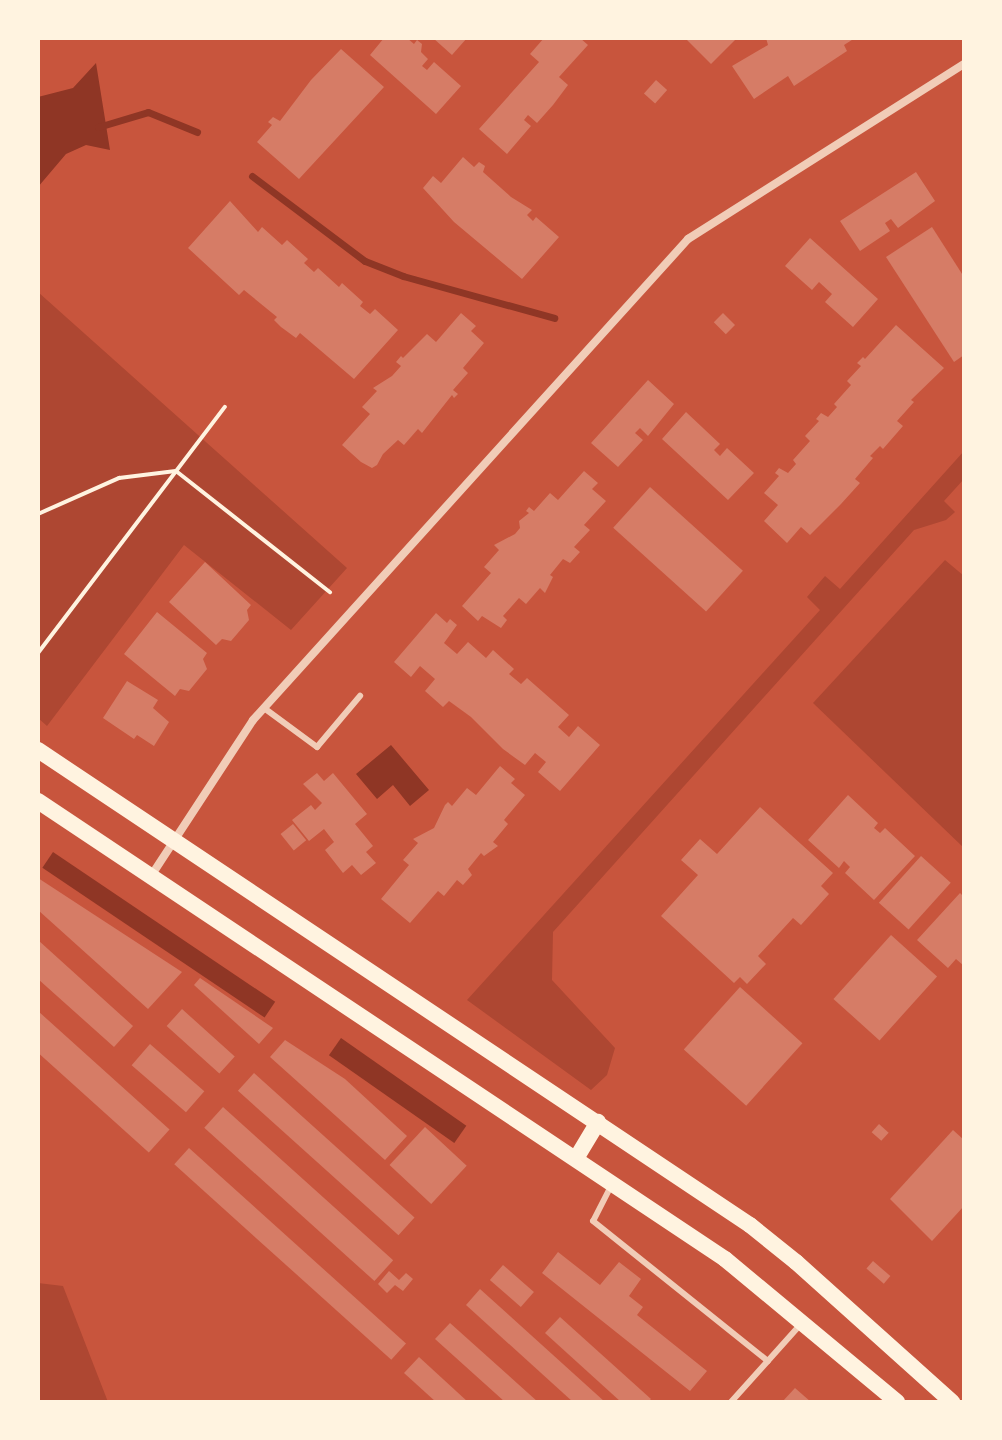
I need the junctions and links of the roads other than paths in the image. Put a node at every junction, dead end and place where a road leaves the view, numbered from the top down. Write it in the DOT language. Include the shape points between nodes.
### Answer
graph roads {
  1 [pos="964,64"];
  2 [pos="360,696"];
  3 [pos="264,708"];
  4 [pos="38,750"];
  5 [pos="38,801"];
  6 [pos="174,839"];
  7 [pos="151,876"];
  8 [pos="598,1122"];
  9 [pos="577,1157"];
  10 [pos="612,1183"];
  11 [pos="803,1322"];
  12 [pos="768,1361"];
  13 [pos="731,1402"];
  14 [pos="897,1402"];
  15 [pos="952,1402"];
  1 -- 3 [label="street" via="688,239"];
  2 -- 3 [label="lane" via="317,747"];
  3 -- 6 [label="street"];
  4 -- 6 [label="main road"];
  5 -- 7 [label="main road"];
  6 -- 7 [label="street"];
  6 -- 8 [label="main road"];
  7 -- 9 [label="main road"];
  8 -- 9 [label="main road"];
  8 -- 15 [label="main road" via="760,1233"];
  9 -- 10 [label="main road"];
  10 -- 11 [label="main road" via="725,1259"];
  10 -- 12 [label="lane" via="593,1221"];
  11 -- 12 [label="lane"];
  11 -- 14 [label="main road"];
  12 -- 13 [label="lane"];
}
